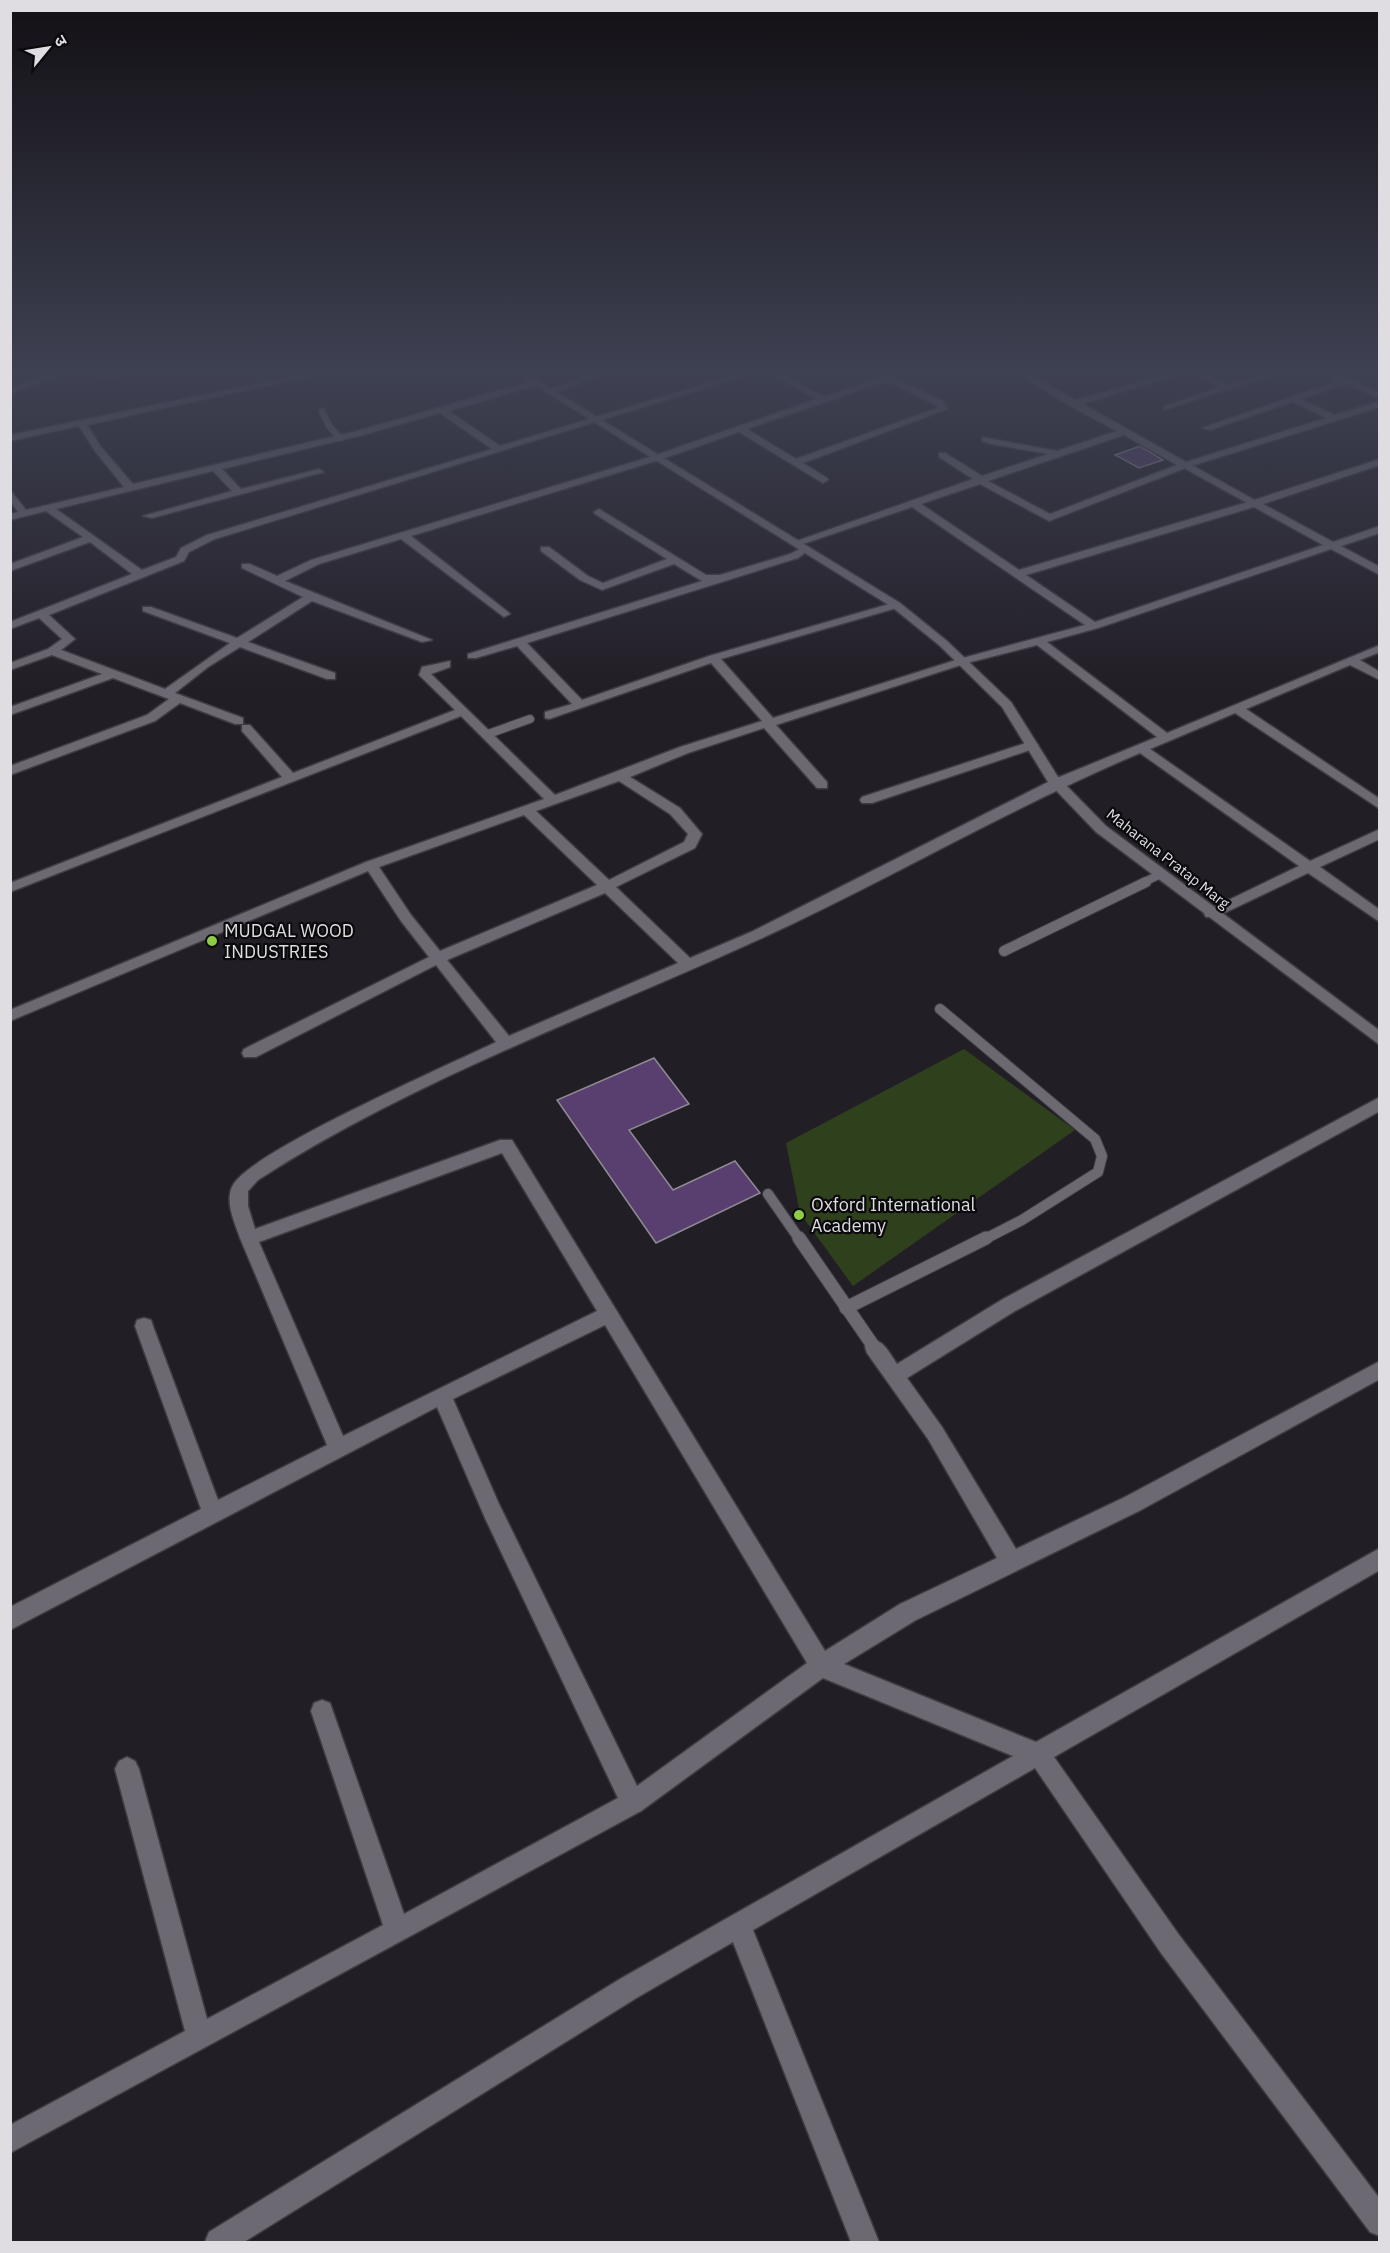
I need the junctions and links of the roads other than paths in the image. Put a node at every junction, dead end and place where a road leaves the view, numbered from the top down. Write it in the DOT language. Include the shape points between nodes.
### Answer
graph roads {
  1 [pos="124,479"];
  2 [pos="168,479"];
  3 [pos="226,479"];
  4 [pos="292,479"];
  5 [pos="403,479"];
  6 [pos="582,479"];
  7 [pos="691,479"];
  8 [pos="1149,479"];
  9 [pos="1211,479"];
  10 [pos="1328,479"];
  11 [pos="981,480"];
  12 [pos="131,488"];
  13 [pos="10,493"];
  14 [pos="239,493"];
  15 [pos="914,503"];
  16 [pos="1255,503"];
  17 [pos="48,508"];
  18 [pos="599,512"];
  19 [pos="24,514"];
  20 [pos="148,516"];
  21 [pos="10,517"];
  22 [pos="1380,529"];
  23 [pos="404,536"];
  24 [pos="92,538"];
  25 [pos="1335,545"];
  26 [pos="801,546"];
  27 [pos="545,549"];
  28 [pos="675,560"];
  29 [pos="246,566"];
  30 [pos="10,568"];
  31 [pos="1380,572"];
  32 [pos="1016,574"];
  33 [pos="141,575"];
  34 [pos="722,578"];
  35 [pos="278,580"];
  36 [pos="311,597"];
  37 [pos="896,605"];
  38 [pos="147,609"];
  39 [pos="41,614"];
  40 [pos="504,614"];
  41 [pos="10,626"];
  42 [pos="1094,626"];
  43 [pos="426,640"];
  44 [pos="241,641"];
  45 [pos="519,641"];
  46 [pos="1040,642"];
  47 [pos="1380,648"];
  48 [pos="52,651"];
  49 [pos="472,656"];
  50 [pos="712,658"];
  51 [pos="1351,660"];
  52 [pos="963,661"];
  53 [pos="446,664"];
  54 [pos="10,667"];
  55 [pos="115,673"];
  56 [pos="331,676"];
  57 [pos="1380,678"];
  58 [pos="167,693"];
  59 [pos="180,697"];
  60 [pos="580,705"];
  61 [pos="1235,707"];
  62 [pos="10,711"];
  63 [pos="463,711"];
  64 [pos="549,715"];
  65 [pos="530,720"];
  66 [pos="769,724"];
  67 [pos="488,734"];
  68 [pos="1165,737"];
  69 [pos="1032,745"];
  70 [pos="1140,747"];
  71 [pos="10,771"];
  72 [pos="621,776"];
  73 [pos="291,779"];
  74 [pos="1057,783"];
  75 [pos="822,785"];
  76 [pos="552,799"];
  77 [pos="867,800"];
  78 [pos="1380,805"];
  79 [pos="526,808"];
  80 [pos="1380,833"];
  81 [pos="371,865"];
  82 [pos="1309,867"];
  83 [pos="1159,875"];
  84 [pos="606,887"];
  85 [pos="10,888"];
  86 [pos="1211,914"];
  87 [pos="1380,917"];
  88 [pos="1004,951"];
  89 [pos="438,958"];
  90 [pos="688,964"];
  91 [pos="940,1009"];
  92 [pos="10,1016"];
  93 [pos="1380,1039"];
  94 [pos="506,1044"];
  95 [pos="250,1053"];
  96 [pos="1380,1103"];
  97 [pos="768,1194"];
  98 [pos="249,1238"];
  99 [pos="846,1308"];
  100 [pos="609,1314"];
  101 [pos="144,1326"];
  102 [pos="874,1347"];
  103 [pos="1380,1369"];
  104 [pos="896,1376"];
  105 [pos="442,1395"];
  106 [pos="338,1448"];
  107 [pos="213,1514"];
  108 [pos="1380,1558"];
  109 [pos="1012,1563"];
  110 [pos="10,1619"];
  111 [pos="821,1666"];
  112 [pos="322,1711"];
  113 [pos="1039,1755"];
  114 [pos="127,1769"];
  115 [pos="633,1803"];
  116 [pos="739,1925"];
  117 [pos="397,1930"];
  118 [pos="199,2037"];
  119 [pos="10,2140"];
  120 [pos="1380,2222"];
  121 [pos="219,2242"];
  122 [pos="865,2242"];
  1 -- 12 [label="street"];
  2 -- 12 [label="street"];
  3 -- 14 [label="street"];
  4 -- 14 [label="street"];
  5 -- 33 [label="street" via="211,537 185,550 180,559"];
  6 -- 23 [label="street"];
  7 -- 26 [label="street, Maharana Pratap Marg"];
  8 -- 11 [label="street" via="1049,518"];
  9 -- 16 [label="street"];
  10 -- 16 [label="street"];
  11 -- 15 [label="street"];
  12 -- 17 [label="street"];
  13 -- 19 [label="street"];
  14 -- 20 [label="street"];
  15 -- 26 [label="street"];
  15 -- 32 [label="street"];
  16 -- 25 [label="street"];
  16 -- 32 [label="street"];
  17 -- 19 [label="street"];
  17 -- 24 [label="street"];
  18 -- 28 [label="street"];
  19 -- 21 [label="street"];
  22 -- 25 [label="street"];
  23 -- 35 [label="street" via="315,562"];
  23 -- 40 [label="street"];
  24 -- 30 [label="street"];
  24 -- 33 [label="street"];
  25 -- 31 [label="street"];
  25 -- 42 [label="street"];
  26 -- 34 [label="street" via="794,556"];
  26 -- 37 [label="street, Maharana Pratap Marg"];
  27 -- 28 [label="street" via="584,578 602,586"];
  28 -- 34 [label="street" via="704,578"];
  29 -- 35 [label="street"];
  32 -- 42 [label="street"];
  33 -- 39 [label="street"];
  34 -- 45 [label="street"];
  35 -- 36 [label="street"];
  36 -- 43 [label="street"];
  36 -- 44 [label="street"];
  37 -- 50 [label="street"];
  37 -- 52 [label="street, Maharana Pratap Marg"];
  38 -- 44 [label="street"];
  39 -- 41 [label="street"];
  39 -- 48 [label="street" via="69,639"];
  42 -- 46 [label="street"];
  44 -- 56 [label="street"];
  44 -- 58 [label="street"];
  45 -- 49 [label="street"];
  45 -- 60 [label="street"];
  46 -- 52 [label="street"];
  46 -- 68 [label="street"];
  47 -- 51 [label="street"];
  48 -- 54 [label="street"];
  48 -- 55 [label="street"];
  50 -- 60 [label="street"];
  50 -- 66 [label="street"];
  51 -- 57 [label="street"];
  51 -- 61 [label="street"];
  52 -- 66 [label="street"];
  52 -- 69 [label="street, Maharana Pratap Marg" via="1007,705"];
  53 -- 63 [label="street" via="426,670 425,675"];
  55 -- 58 [label="street"];
  55 -- 62 [label="street"];
  58 -- 59 [label="street"];
  59 -- 71 [label="street" via="151,718"];
  59 -- 73 [label="street" via="242,725"];
  60 -- 64 [label="street"];
  61 -- 68 [label="street"];
  61 -- 78 [label="street"];
  63 -- 67 [label="street"];
  63 -- 73 [label="street"];
  65 -- 67 [label="lane"];
  66 -- 72 [label="street" via="684,750"];
  66 -- 75 [label="street"];
  67 -- 76 [label="street"];
  68 -- 70 [label="street"];
  69 -- 74 [label="street, Maharana Pratap Marg"];
  69 -- 77 [label="street"];
  70 -- 74 [label="street"];
  70 -- 82 [label="street"];
  72 -- 76 [label="street"];
  72 -- 84 [label="street" via="675,811 695,834 690,845"];
  73 -- 85 [label="street"];
  74 -- 83 [label="street, Maharana Pratap Marg" via="1101,829"];
  74 -- 90 [label="street" via="756,935"];
  76 -- 79 [label="street"];
  79 -- 81 [label="street"];
  79 -- 84 [label="street"];
  80 -- 82 [label="street"];
  81 -- 89 [label="street"];
  81 -- 92 [label="street"];
  82 -- 86 [label="street"];
  82 -- 87 [label="street"];
  83 -- 86 [label="street, Maharana Pratap Marg"];
  83 -- 88 [label="lane"];
  84 -- 89 [label="street"];
  84 -- 90 [label="street"];
  86 -- 93 [label="street, Maharana Pratap Marg"];
  89 -- 94 [label="street"];
  89 -- 95 [label="street"];
  90 -- 94 [label="street"];
  91 -- 99 [label="lane" via="1095,1139 1102,1156 1098,1172 1022,1220"];
  94 -- 98 [label="street" via="253,1172 240,1188 239,1201"];
  96 -- 104 [label="street" via="1009,1305"];
  97 -- 99 [label="lane"];
  98 -- 100 [label="street" via="506,1146"];
  98 -- 106 [label="street"];
  99 -- 102 [label="lane"];
  100 -- 105 [label="street"];
  100 -- 111 [label="street"];
  101 -- 107 [label="street"];
  102 -- 104 [label="street"];
  103 -- 109 [label="street" via="1202,1467"];
  104 -- 109 [label="street" via="935,1433"];
  105 -- 106 [label="street"];
  105 -- 115 [label="street" via="492,1511"];
  106 -- 107 [label="street"];
  107 -- 110 [label="street"];
  108 -- 113 [label="street"];
  109 -- 111 [label="street" via="908,1612"];
  111 -- 113 [label="street"];
  111 -- 115 [label="street"];
  112 -- 117 [label="street"];
  113 -- 116 [label="street"];
  113 -- 120 [label="street" via="1170,1944"];
  114 -- 118 [label="street"];
  115 -- 117 [label="street"];
  116 -- 121 [label="street" via="629,1988"];
  116 -- 122 [label="street"];
  117 -- 118 [label="street"];
  118 -- 119 [label="street"];
}
